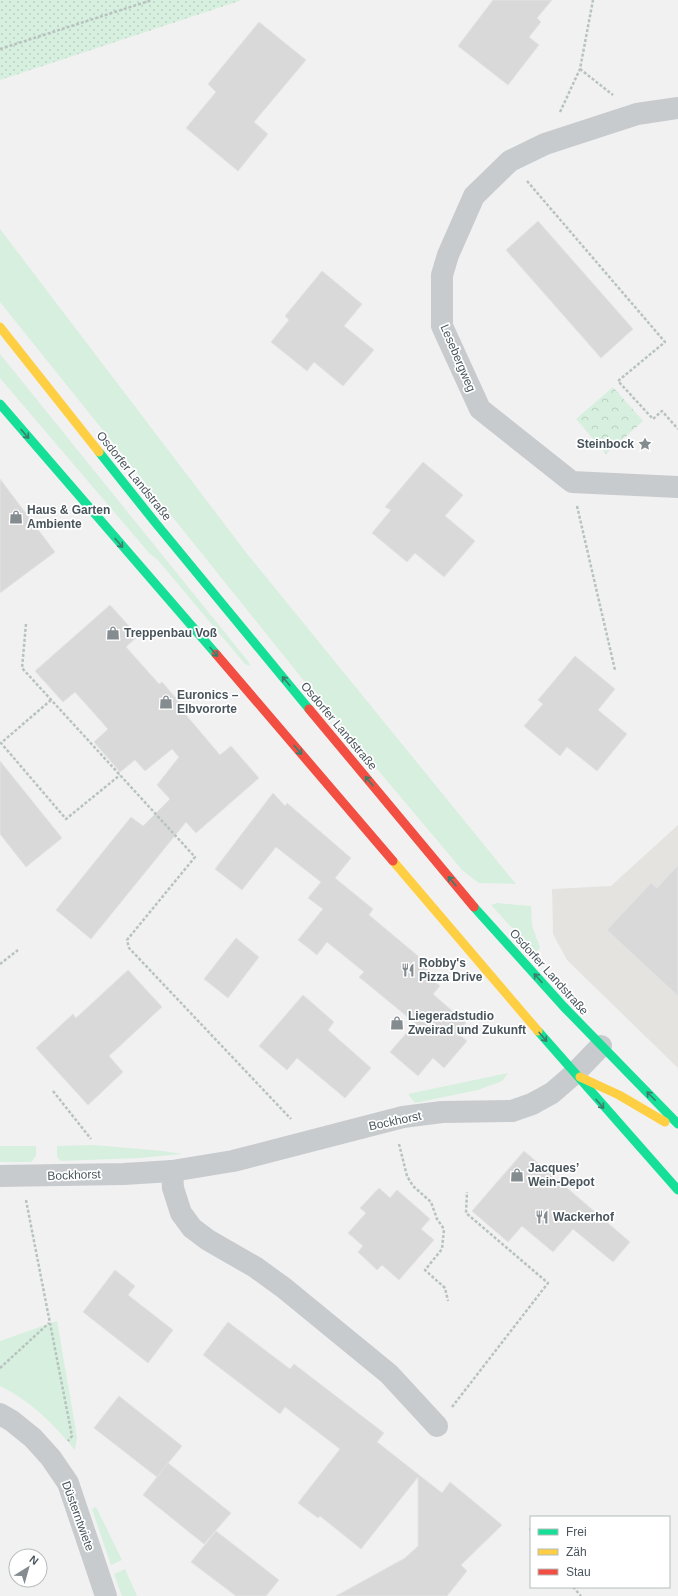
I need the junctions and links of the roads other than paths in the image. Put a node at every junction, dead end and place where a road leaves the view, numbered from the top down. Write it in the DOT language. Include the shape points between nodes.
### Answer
graph roads {
  1 [pos="678,108"];
  2 [pos="0,327"];
  3 [pos="0,404"];
  4 [pos="678,487"];
  5 [pos="601,1046"];
  6 [pos="574,1074"];
  7 [pos="678,1124"];
  8 [pos="678,1130"];
  9 [pos="172,1171"];
  10 [pos="0,1176"];
  11 [pos="678,1190"];
  12 [pos="0,1414"];
  13 [pos="437,1426"];
  14 [pos="106,1596"];
  1 -- 4 [label="street, Lesebergweg" via="637,114 545,144 510,161 474,196 442,275 442,326 480,409 572,482"];
  5 -- 2 [label="main road, Osdorfer Landstraße, one-way" via="463,895 154,521"];
  3 -- 6 [label="main road, one-way"];
  5 -- 6 [label="street, Bockhorst"];
  7 -- 5 [label="main road, Osdorfer Landstraße, one-way"];
  6 -- 8 [label="main road" via="619,1095"];
  6 -- 9 [label="street, Bockhorst" via="552,1093 512,1111 442,1112 402,1117 233,1161"];
  6 -- 11 [label="main road, one-way"];
  9 -- 10 [label="street, Bockhorst"];
  9 -- 13 [label="street" via="173,1188 181,1213 192,1228 255,1267 290,1293 389,1374"];
  12 -- 14 [label="street, Düsterntwiete" via="33,1438 68,1483"];
}
